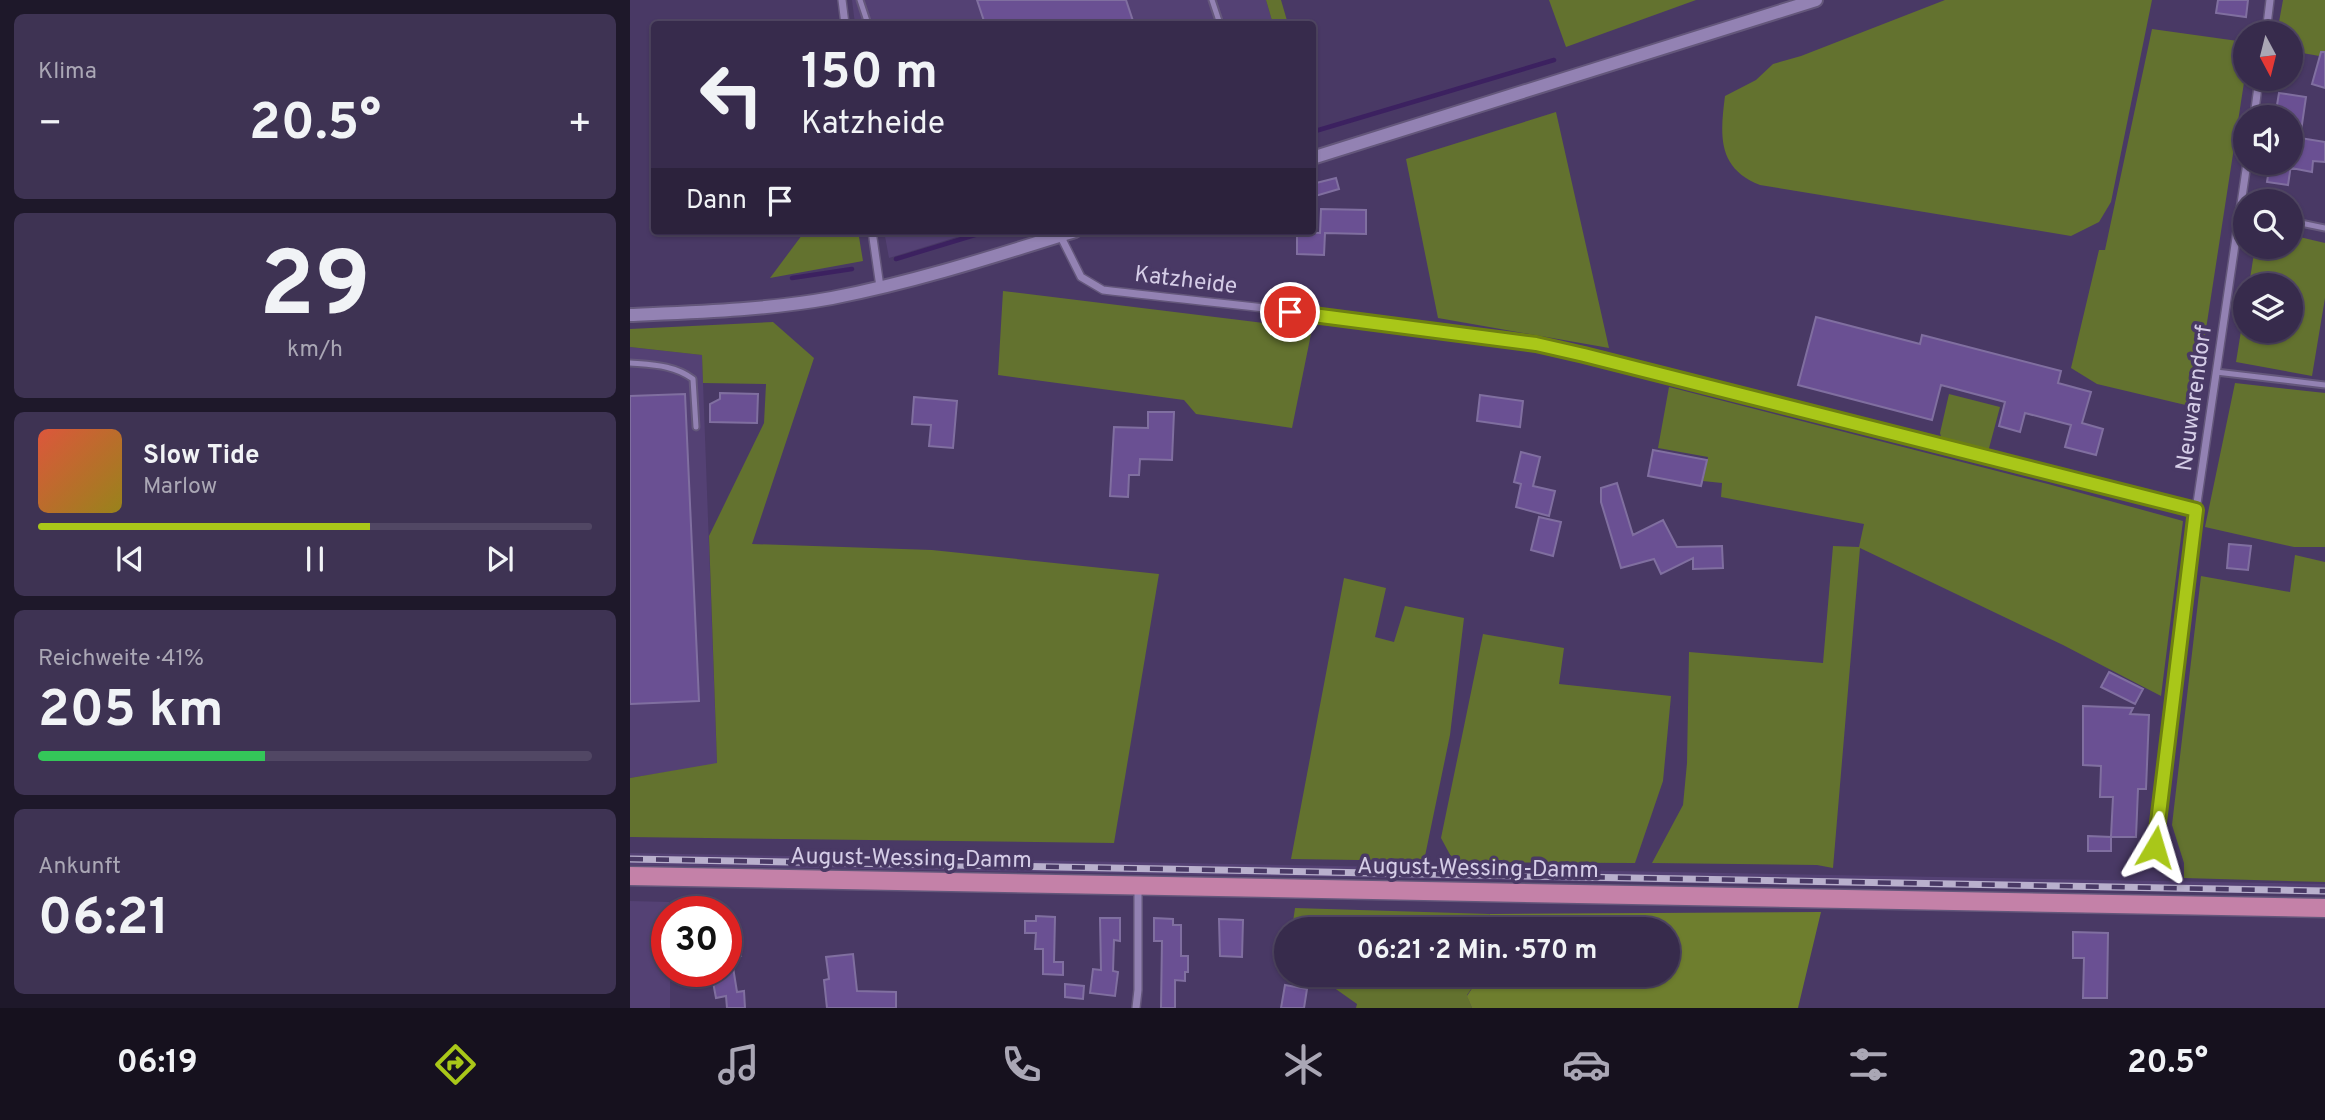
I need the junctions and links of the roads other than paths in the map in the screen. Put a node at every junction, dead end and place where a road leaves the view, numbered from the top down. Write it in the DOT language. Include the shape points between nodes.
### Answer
graph roads {
  1 [pos="852,0"];
  2 [pos="860,0"];
  3 [pos="1212,0"];
  4 [pos="1816,0"];
  5 [pos="2270,0"];
  6 [pos="842,1"];
  7 [pos="845,21"];
  8 [pos="867,21"];
  9 [pos="1219,21"];
  10 [pos="2267,21"];
  11 [pos="1316,157"];
  12 [pos="2303,223"];
  13 [pos="2325,228"];
  14 [pos="873,235"];
  15 [pos="1063,235"];
  16 [pos="1060,236"];
  17 [pos="2235,259"];
  18 [pos="880,288"];
  19 [pos="630,315"];
  20 [pos="630,363"];
  21 [pos="2216,372"];
  22 [pos="2325,385"];
  23 [pos="696,427"];
  24 [pos="2196,510"];
  25 [pos="2155,847"];
  26 [pos="630,876"];
  27 [pos="1138,885"];
  28 [pos="2325,908"];
  29 [pos="1136,1008"];
  1 -- 6 [label="lane"];
  2 -- 8 [label="lane"];
  3 -- 9 [label="lane"];
  4 -- 11 [label="street"];
  5 -- 10 [label="street"];
  6 -- 7 [label="street"];
  12 -- 13 [label="lane"];
  14 -- 18 [label="street"];
  15 -- 16 [label="street"];
  16 -- 18 [label="street"];
  16 -- 24 [label="street, Katzheide" via="1081,277 1103,290 1536,344"];
  17 -- 21 [label="street, Neuwarendorf"];
  18 -- 19 [label="street" via="764,307"];
  20 -- 23 [label="lane" via="668,366 693,379"];
  21 -- 22 [label="lane"];
  21 -- 24 [label="street, Neuwarendorf"];
  24 -- 25 [label="street, Neuwarendorf"];
  26 -- 27 [label="main road, August-Wessing-Damm"];
  27 -- 28 [label="main road, August-Wessing-Damm"];
  27 -- 29 [label="street"];
}
